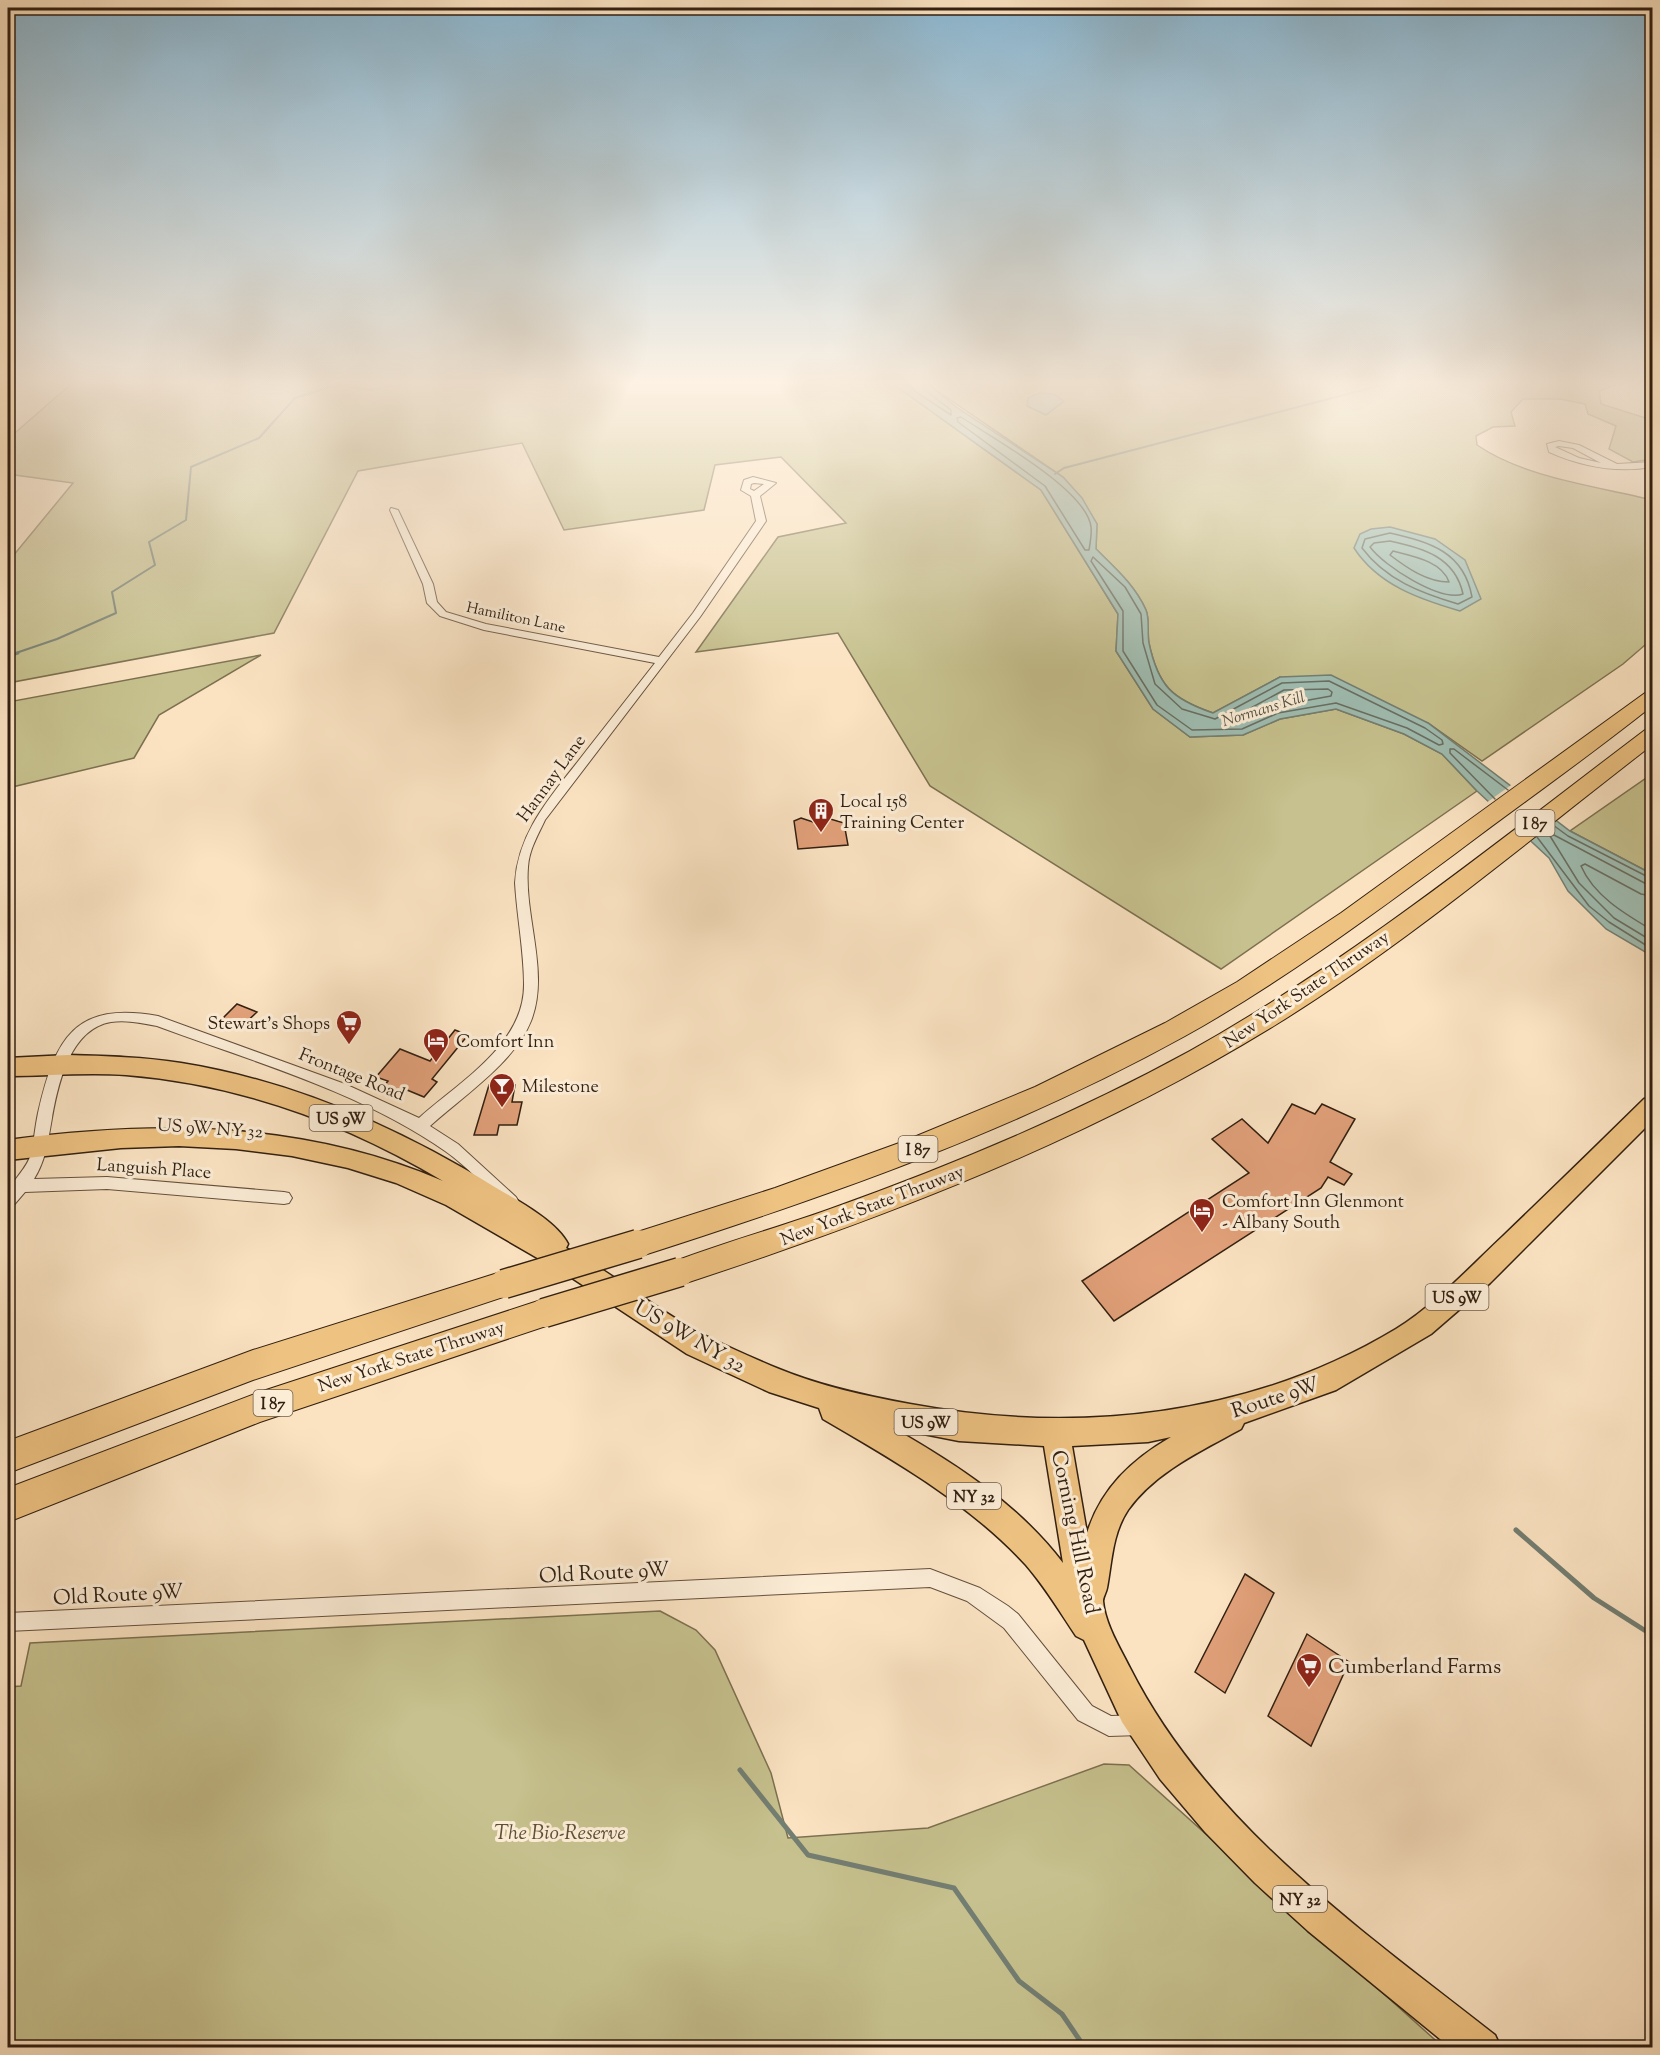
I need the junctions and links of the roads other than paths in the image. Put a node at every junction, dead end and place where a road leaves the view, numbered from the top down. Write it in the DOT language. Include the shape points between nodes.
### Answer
graph roads {
  1 [pos="755,495"];
  2 [pos="394,510"];
  3 [pos="662,661"];
  4 [pos="1653,697"];
  5 [pos="1653,735"];
  6 [pos="59,1063"];
  7 [pos="8,1067"];
  8 [pos="1653,1106"];
  9 [pos="421,1125"];
  10 [pos="8,1136"];
  11 [pos="41,1138"];
  12 [pos="8,1150"];
  13 [pos="21,1186"];
  14 [pos="284,1198"];
  15 [pos="8,1201"];
  16 [pos="527,1219"];
  17 [pos="585,1271"];
  18 [pos="800,1390"];
  19 [pos="1258,1404"];
  20 [pos="1056,1433"];
  21 [pos="8,1457"];
  22 [pos="8,1505"];
  23 [pos="1089,1607"];
  24 [pos="8,1622"];
  25 [pos="1105,1651"];
  26 [pos="1143,1725"];
  27 [pos="1482,2048"];
  1 -- 3 [label="street, Hannay Lane" via="761,521"];
  2 -- 3 [label="street, Hamiliton Lane" via="428,584 432,603 442,614 484,627"];
  3 -- 9 [label="street, Hannay Lane" via="540,819 531,837 521,868 530,977 526,1019 510,1044"];
  4 -- 21 [label="highway, New York State Thruway / I 87, bridge" via="1318,942 1239,993 1065,1086 867,1169 253,1365"];
  5 -- 22 [label="highway, New York State Thruway / I 87, bridge" via="1359,957 1300,997 1130,1095 910,1193 785,1238 260,1407"];
  6 -- 7 [label="main road, US 9W"];
  6 -- 9 [label="street, Frontage Road" via="71,1040 86,1026 111,1016 134,1016 158,1021 340,1088"];
  6 -- 11 [label="street, Frontage Road"];
  6 -- 16 [label="main road, US 9W" via="175,1070 219,1077 284,1095 405,1148"];
  8 -- 19 [label="main road, Route 9W / US 9W" via="1476,1280 1424,1324 1334,1377"];
  9 -- 16 [label="street, Frontage Road" via="471,1163"];
  10 -- 11 [label="main road"];
  11 -- 12 [label="main road, US 9W"];
  11 -- 13 [label="street, Frontage Road" via="35,1163"];
  11 -- 17 [label="main road, US 9W" via="200,1136 287,1146 372,1164 456,1198"];
  13 -- 14 [label="street, Languish Place" via="107,1183"];
  13 -- 15 [label="street, Frontage Road"];
  16 -- 17 [label="main road, US 9W"];
  17 -- 18 [label="main road, US 9W NY 32 / US 9W" via="695,1343"];
  18 -- 20 [label="main road, Route 9W / US 9W" via="922,1421"];
  18 -- 25 [label="main road, NY 32" via="937,1470 1001,1519 1051,1572"];
  19 -- 20 [label="main road, Route 9W / US 9W" via="1178,1423"];
  19 -- 23 [label="main road" via="1153,1464 1123,1491 1101,1530"];
  20 -- 23 [label="main road, Corning Hill Road / NY 32" via="1076,1556"];
  23 -- 25 [label="main road, Corning Hill Road / NY 32"];
  24 -- 26 [label="street, Old Route 9W" via="930,1578 954,1584 998,1609 1085,1713 1109,1726"];
  25 -- 26 [label="main road, Corning Hill Road / NY 32"];
  26 -- 27 [label="main road, Corning Hill Road / NY 32" via="1197,1798 1245,1848 1333,1929"];
}
